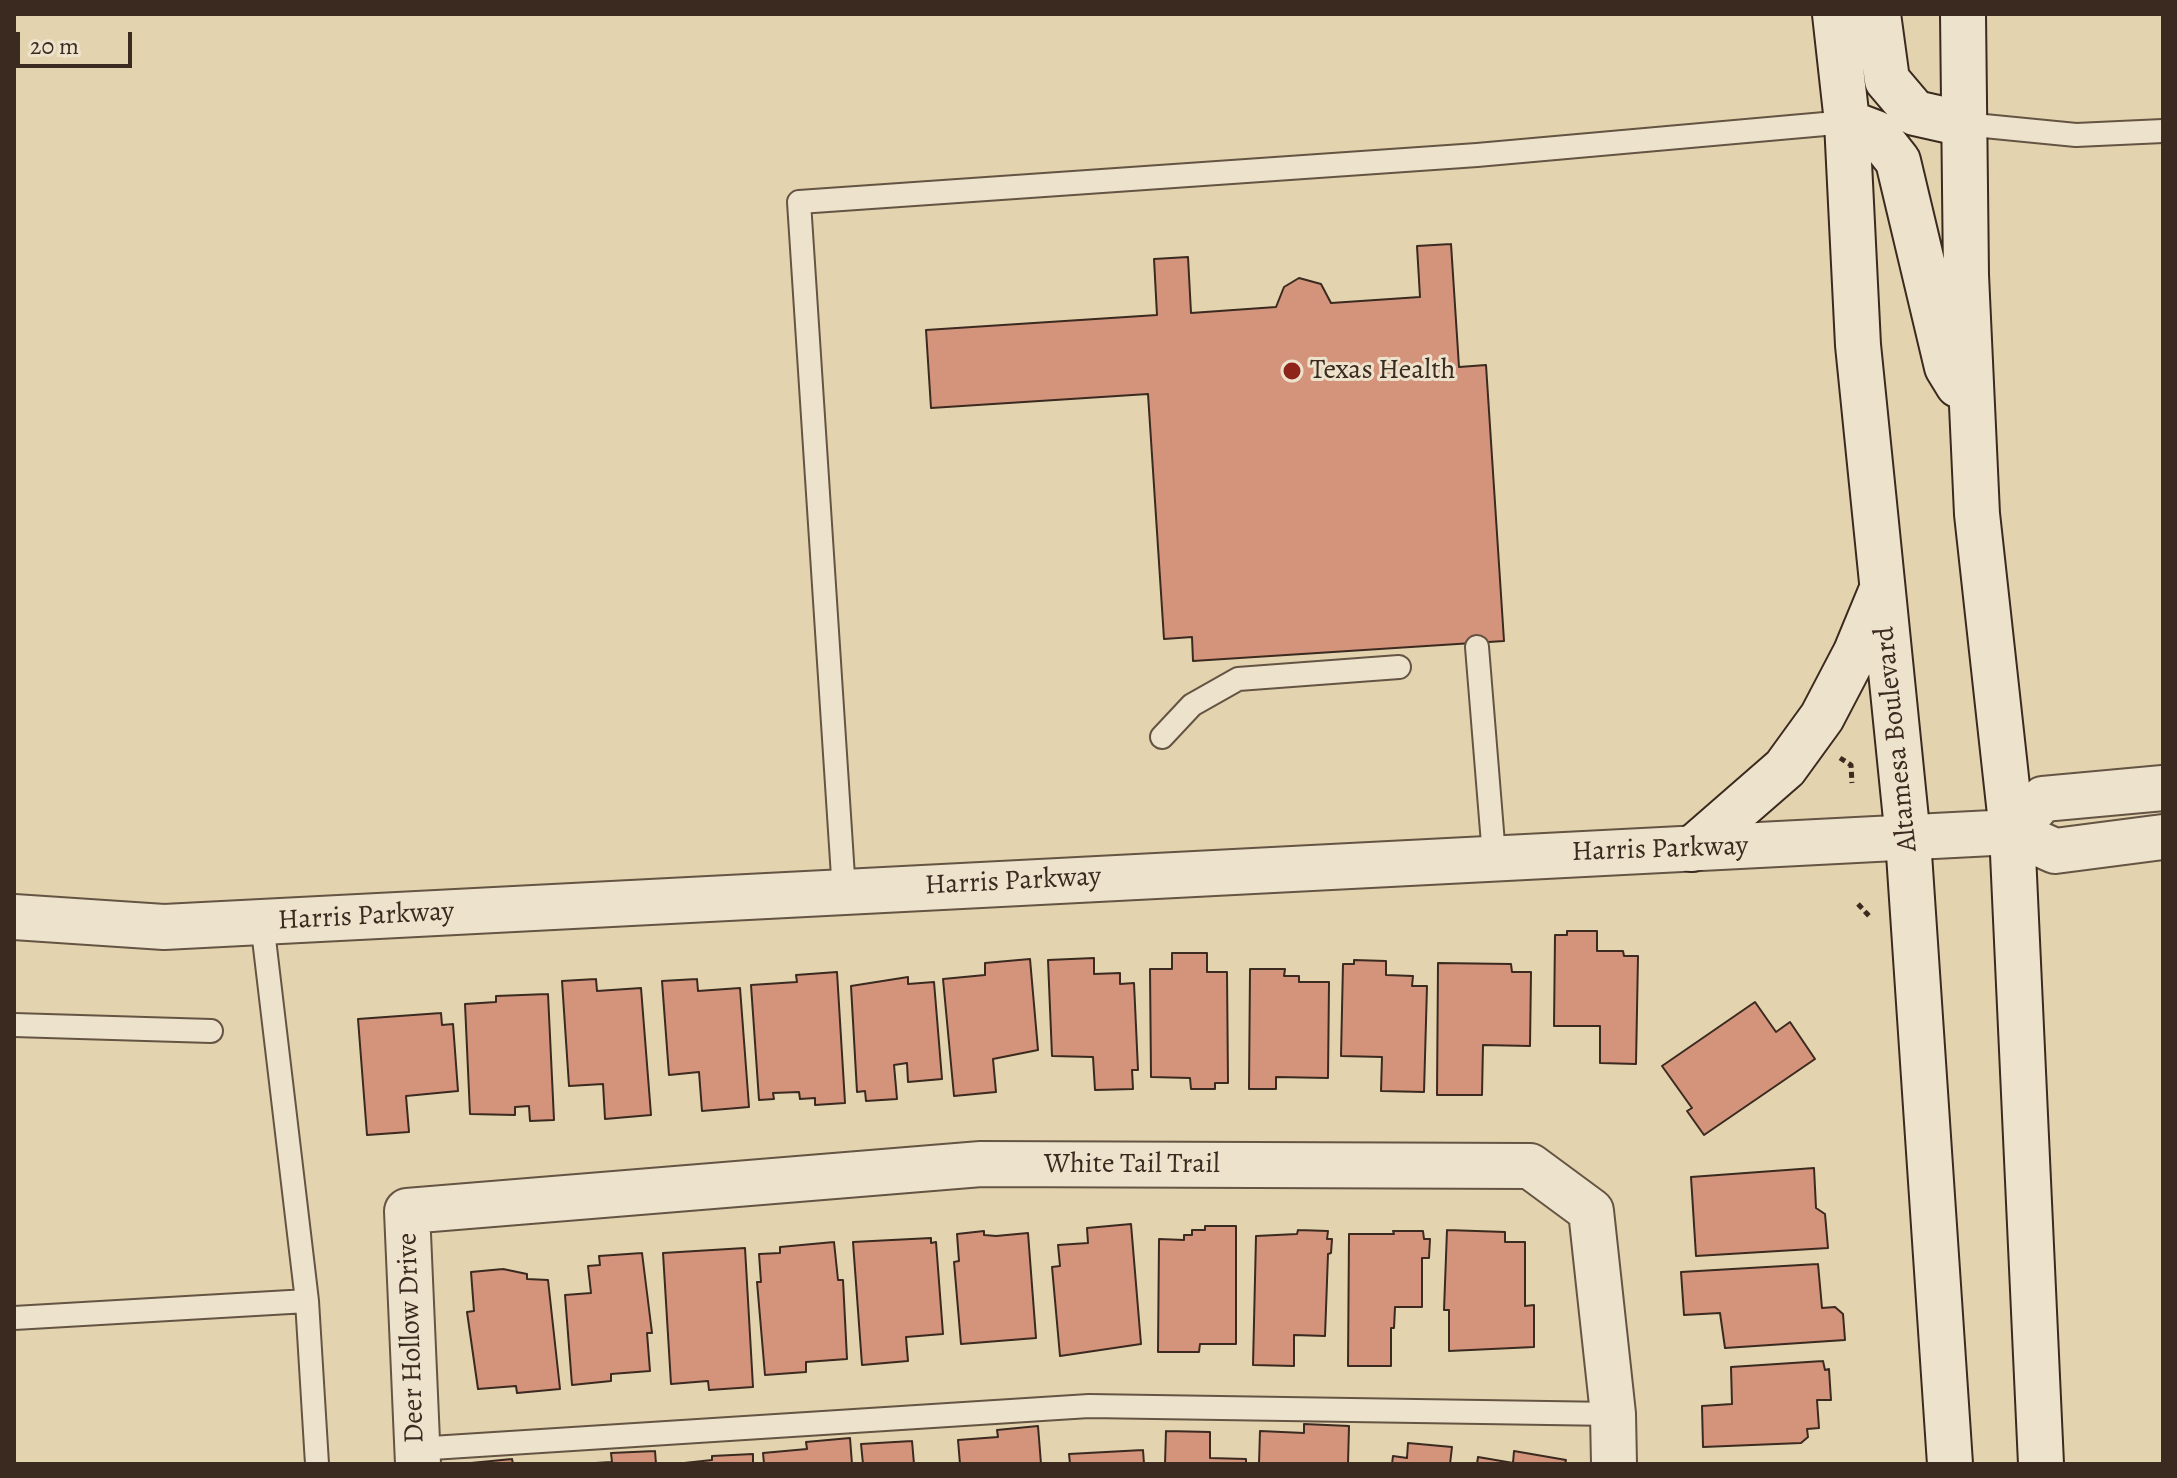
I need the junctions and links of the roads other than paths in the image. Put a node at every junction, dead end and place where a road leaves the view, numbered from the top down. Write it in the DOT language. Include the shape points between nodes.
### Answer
graph roads {
  1 [pos="1835,14"];
  2 [pos="1878,14"];
  3 [pos="1963,14"];
  4 [pos="1847,122"];
  5 [pos="1964,124"];
  6 [pos="2163,131"];
  7 [pos="1972,408"];
  8 [pos="1882,589"];
  9 [pos="1477,647"];
  10 [pos="1399,667"];
  11 [pos="1162,737"];
  12 [pos="2163,788"];
  13 [pos="2012,832"];
  14 [pos="2163,837"];
  15 [pos="1908,839"];
  16 [pos="1692,849"];
  17 [pos="1494,856"];
  18 [pos="844,892"];
  19 [pos="14,917"];
  20 [pos="262,922"];
  21 [pos="14,1025"];
  22 [pos="211,1031"];
  23 [pos="407,1211"];
  24 [pos="307,1301"];
  25 [pos="14,1318"];
  26 [pos="1613,1414"];
  27 [pos="417,1456"];
  28 [pos="317,1464"];
  29 [pos="1614,1464"];
  30 [pos="1950,1464"];
  31 [pos="2041,1464"];
  1 -- 4 [label="street, Altamesa Boulevard"];
  2 -- 5 [label="street" via="1887,80 1915,113"];
  3 -- 5 [label="street"];
  4 -- 7 [label="street" via="1876,133 1898,161 1947,367"];
  4 -- 8 [label="street, Altamesa Boulevard" via="1858,345"];
  4 -- 18 [label="lane" via="1462,156 799,202"];
  5 -- 6 [label="lane" via="2076,135"];
  5 -- 7 [label="street"];
  7 -- 13 [label="street" via="1977,514"];
  8 -- 15 [label="street, Altamesa Boulevard"];
  8 -- 16 [label="street" via="1822,717 1793,758"];
  9 -- 17 [label="lane"];
  10 -- 11 [label="lane" via="1238,679 1192,705"];
  12 -- 13 [label="street" via="2043,799"];
  13 -- 14 [label="street, Harris Parkway" via="2055,851"];
  13 -- 15 [label="street, Harris Parkway"];
  13 -- 31 [label="street"];
  15 -- 16 [label="street, Harris Parkway"];
  15 -- 30 [label="street, Altamesa Boulevard"];
  16 -- 17 [label="street, Harris Parkway"];
  17 -- 18 [label="street, Harris Parkway"];
  18 -- 20 [label="street, Harris Parkway"];
  19 -- 20 [label="street, Harris Parkway" via="164,927"];
  20 -- 24 [label="lane"];
  21 -- 22 [label="lane"];
  23 -- 26 [label="street, White Tail Trail" via="981,1164 1530,1166 1591,1211"];
  23 -- 27 [label="street, Deer Hollow Drive"];
  24 -- 25 [label="lane"];
  24 -- 28 [label="lane"];
  26 -- 27 [label="lane" via="1089,1406"];
  26 -- 29 [label="street, White Tail Trail"];
}
